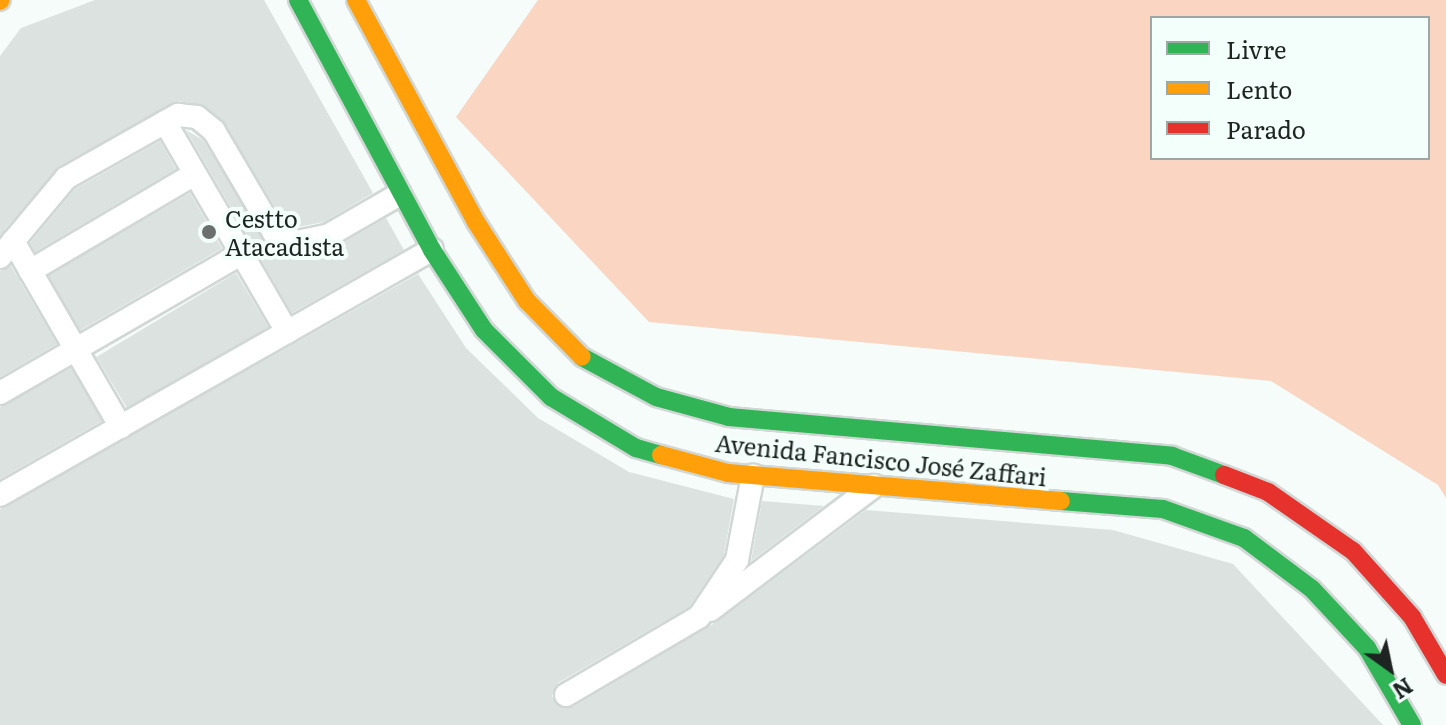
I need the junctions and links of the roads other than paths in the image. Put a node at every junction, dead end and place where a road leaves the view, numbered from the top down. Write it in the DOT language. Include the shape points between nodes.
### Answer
graph roads {
  1 [pos="356,0"];
  2 [pos="308,3"];
  3 [pos="165,122"];
  4 [pos="195,174"];
  5 [pos="400,194"];
  6 [pos="6,249"];
  7 [pos="432,250"];
  8 [pos="241,254"];
  9 [pos="30,271"];
  10 [pos="287,332"];
  11 [pos="76,350"];
  12 [pos="0,393"];
  13 [pos="121,427"];
  14 [pos="753,475"];
  15 [pos="875,485"];
  16 [pos="0,495"];
  17 [pos="699,617"];
  18 [pos="1446,675"];
  19 [pos="566,695"];
  20 [pos="1412,725"];
  1 -- 18 [label="street, Avenida Fancisco José Zaffari" via="476,222 527,301 584,359 656,397 729,417 1172,456 1268,492 1353,551 1412,617"];
  2 -- 5 [label="street, Avenida Fancisco José Zaffari"];
  3 -- 4 [label="lane"];
  3 -- 5 [label="lane" via="178,115 197,117 214,131 274,233 297,242 329,235"];
  3 -- 6 [label="lane" via="66,178"];
  4 -- 8 [label="lane"];
  4 -- 9 [label="lane"];
  5 -- 7 [label="street, Avenida Fancisco José Zaffari"];
  6 -- 9 [label="lane"];
  7 -- 10 [label="lane"];
  7 -- 14 [label="street, Avenida Fancisco José Zaffari" via="484,330 551,397 636,448"];
  8 -- 10 [label="lane"];
  8 -- 11 [label="lane"];
  9 -- 11 [label="lane"];
  10 -- 13 [label="lane"];
  11 -- 12 [label="lane"];
  11 -- 13 [label="lane"];
  13 -- 16 [label="lane"];
  14 -- 15 [label="street, Avenida Fancisco José Zaffari"];
  14 -- 17 [label="lane" via="737,560"];
  15 -- 17 [label="lane" via="758,579"];
  15 -- 20 [label="street, Avenida Fancisco José Zaffari" via="1163,509 1244,538 1312,589 1367,648"];
  17 -- 19 [label="lane"];
}
